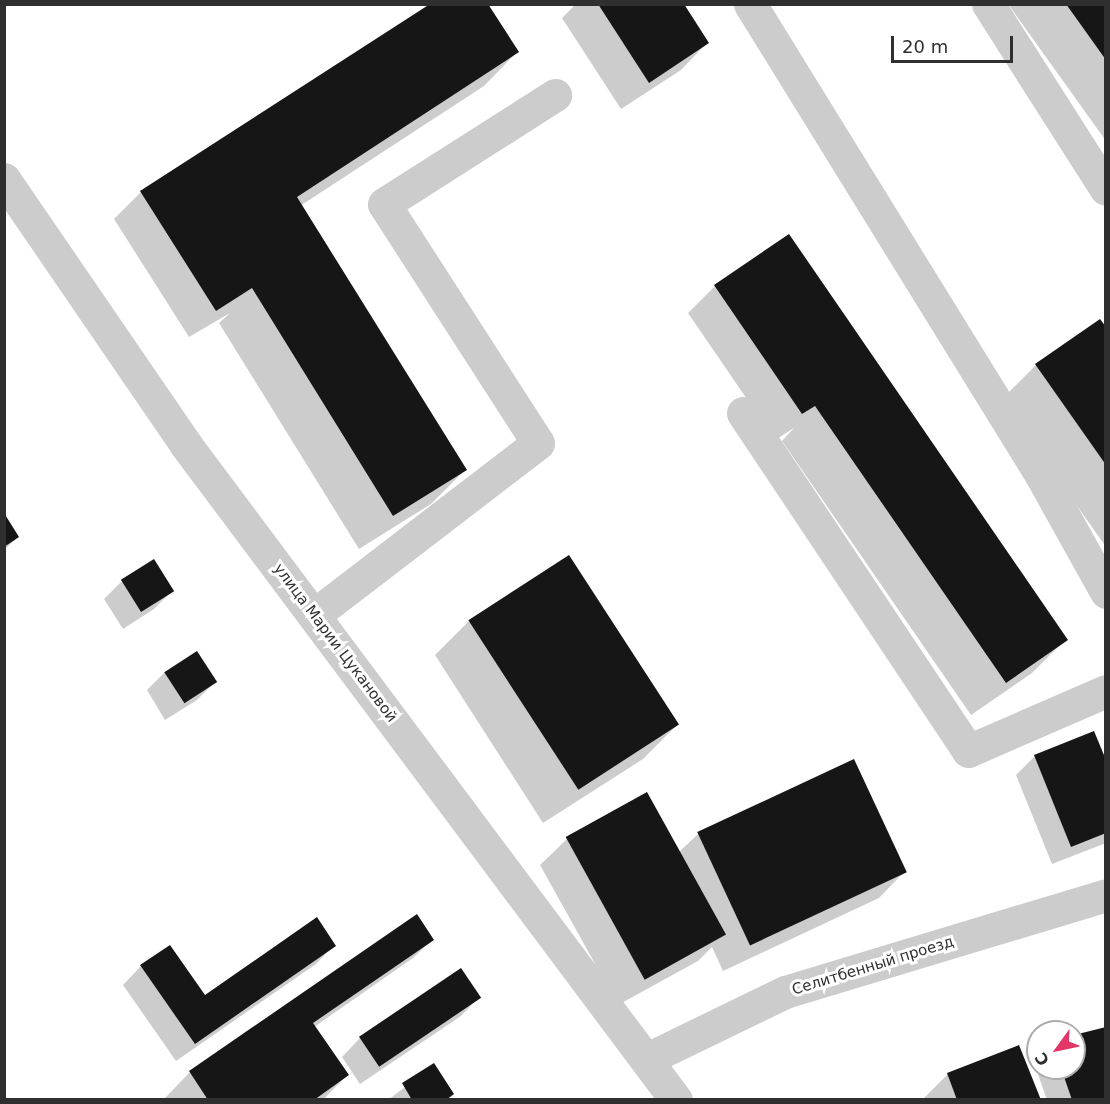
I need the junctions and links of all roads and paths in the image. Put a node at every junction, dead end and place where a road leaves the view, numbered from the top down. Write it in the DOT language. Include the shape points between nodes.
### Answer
graph roads {
  1 [pos="750,4"];
  2 [pos="988,4"];
  3 [pos="555,95"];
  4 [pos="4,179"];
  5 [pos="1106,189"];
  6 [pos="743,413"];
  7 [pos="1106,592"];
  8 [pos="314,615"];
  9 [pos="1106,691"];
  10 [pos="1106,896"];
  11 [pos="649,1059"];
  12 [pos="676,1100"];
  1 -- 7 [label="street" via="1041,475"];
  2 -- 5 [label="street"];
  3 -- 8 [label="street" via="384,204 538,443"];
  4 -- 8 [label="street, улица Марии Цукановой" via="186,445"];
  6 -- 9 [label="street" via="969,752"];
  8 -- 11 [label="street, улица Марии Цукановой"];
  10 -- 11 [label="street, Селитбенный проезд" via="785,992"];
  11 -- 12 [label="street, улица Марии Цукановой"];
}
